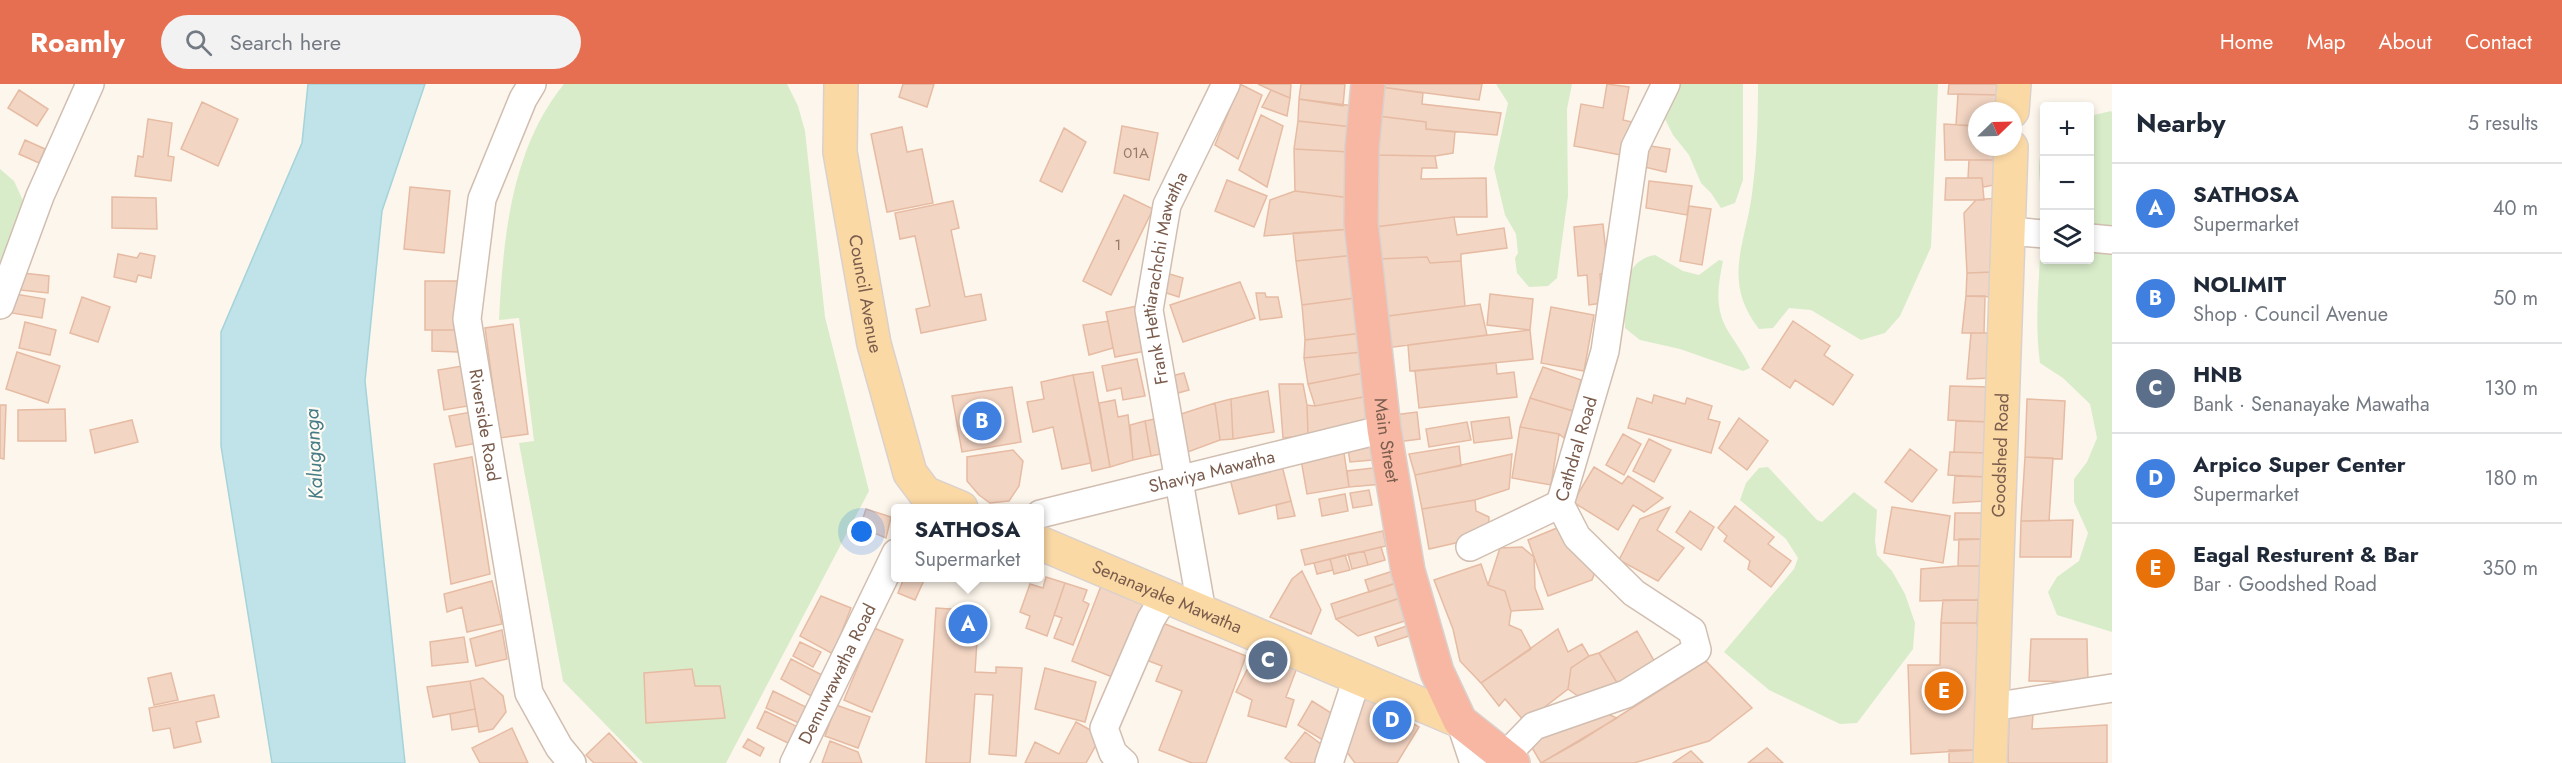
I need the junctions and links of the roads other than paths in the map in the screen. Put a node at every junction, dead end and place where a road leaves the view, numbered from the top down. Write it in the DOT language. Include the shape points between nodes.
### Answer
graph roads {
  1 [pos="90,84"];
  2 [pos="532,84"];
  3 [pos="842,84"];
  4 [pos="1226,84"];
  5 [pos="1368,84"];
  6 [pos="1666,84"];
  7 [pos="2013,84"];
  8 [pos="2013,102"];
  9 [pos="2011,156"];
  10 [pos="2008,231"];
  11 [pos="2040,234"];
  12 [pos="2094,238"];
  13 [pos="2112,240"];
  14 [pos="0,305"];
  15 [pos="1384,429"];
  16 [pos="1179,480"];
  17 [pos="922,501"];
  18 [pos="939,504"];
  19 [pos="1560,504"];
  20 [pos="1044,513"];
  21 [pos="1044,545"];
  22 [pos="1470,547"];
  23 [pos="891,563"];
  24 [pos="1165,596"];
  25 [pos="1202,612"];
  26 [pos="1357,678"];
  27 [pos="2112,688"];
  28 [pos="1992,707"];
  29 [pos="1460,721"];
  30 [pos="1497,761"];
  31 [pos="573,763"];
  32 [pos="794,763"];
  33 [pos="1124,763"];
  34 [pos="1329,763"];
  35 [pos="1990,763"];
  1 -- 14 [label="street" via="40,196"];
  2 -- 31 [label="street, Riverside Road" via="482,199 467,319 529,693 559,747"];
  3 -- 17 [label="main road, Council Avenue" via="840,152 874,344 910,473"];
  4 -- 16 [label="street, Frank Hettiarachchi Mawatha" via="1167,205 1149,310"];
  5 -- 15 [label="highway, Main Street" via="1361,223"];
  6 -- 19 [label="street, Cathdral Road" via="1635,147 1605,351"];
  7 -- 8 [label="main road"];
  9 -- 10 [label="main road, Goodshed Road"];
  10 -- 11 [label="street"];
  10 -- 28 [label="main road, Goodshed Road"];
  12 -- 13 [label="street"];
  15 -- 16 [label="street, Shaviya Mawatha"];
  15 -- 29 [label="highway, Main Street" via="1408,571 1437,672"];
  16 -- 20 [label="street, Shaviya Mawatha"];
  16 -- 25 [label="street, Frank Hettiarachchi Mawatha"];
  17 -- 18 [label="main road"];
  19 -- 22 [label="street"];
  19 -- 30 [label="street, Cathdral Road" via="1577,537 1634,593 1692,631 1697,650 1626,694 1534,726"];
  21 -- 24 [label="main road, Senanayake Mawatha"];
  23 -- 32 [label="street, Demuwawatha Road"];
  24 -- 25 [label="main road, Senanayake Mawatha"];
  24 -- 33 [label="street" via="1104,728 1113,753"];
  25 -- 26 [label="main road, Senanayake Mawatha"];
  26 -- 29 [label="main road, Senanayake Mawatha"];
  26 -- 34 [label="street"];
  27 -- 28 [label="street"];
  28 -- 35 [label="main road, Goodshed Road"];
  29 -- 30 [label="highway, Main Street"];
}
